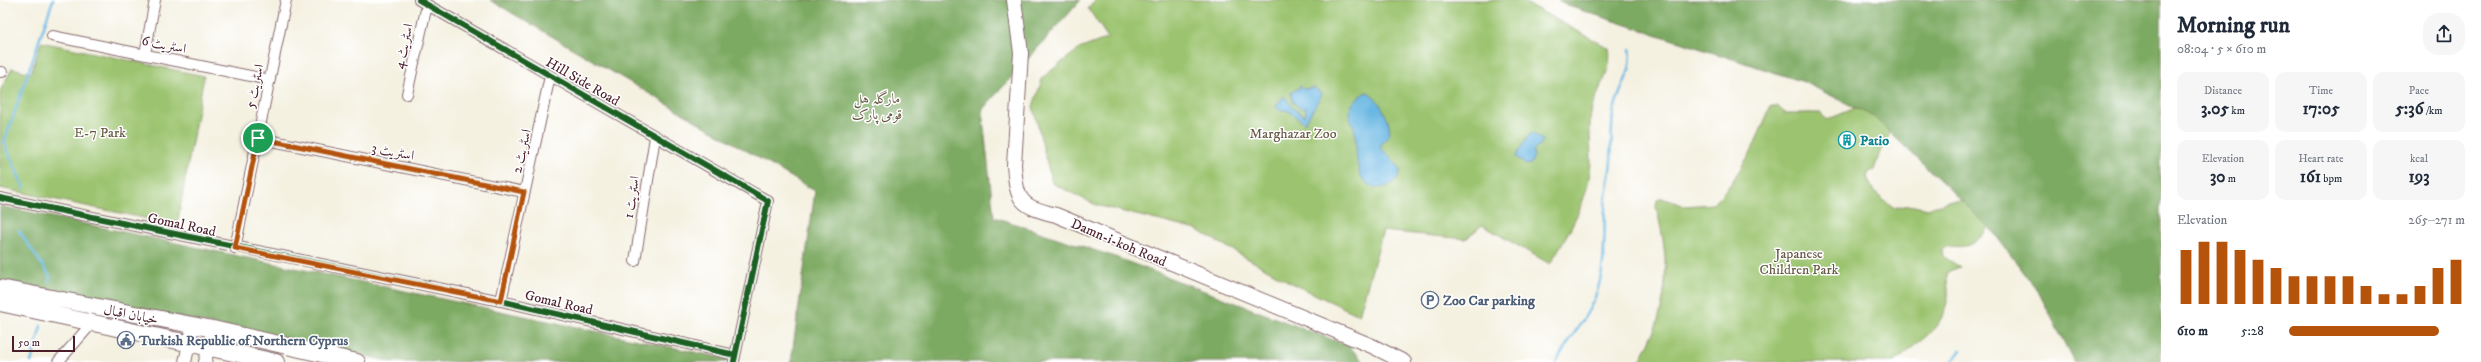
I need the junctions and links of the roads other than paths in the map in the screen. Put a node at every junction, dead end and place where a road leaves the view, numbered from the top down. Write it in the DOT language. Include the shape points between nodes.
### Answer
graph roads {
  1 [pos="155,0"];
  2 [pos="286,0"];
  3 [pos="1014,0"];
  4 [pos="423,2"];
  5 [pos="52,36"];
  6 [pos="145,54"];
  7 [pos="550,76"];
  8 [pos="270,80"];
  9 [pos="407,94"];
  10 [pos="655,137"];
  11 [pos="258,138"];
  12 [pos="524,192"];
  13 [pos="0,198"];
  14 [pos="235,248"];
  15 [pos="634,261"];
  16 [pos="0,288"];
  17 [pos="501,301"];
  18 [pos="0,303"];
  19 [pos="93,322"];
  20 [pos="192,326"];
  21 [pos="213,330"];
  22 [pos="1359,341"];
  23 [pos="189,345"];
  24 [pos="207,355"];
  25 [pos="734,359"];
  26 [pos="58,362"];
  27 [pos="185,362"];
  28 [pos="276,362"];
  29 [pos="356,362"];
  30 [pos="1380,362"];
  31 [pos="1404,362"];
  1 -- 6 [label="street"];
  2 -- 8 [label="street, اسٹریٹ 5"];
  3 -- 22 [label="main road, Damn-i-koh Road" via="1021,53 1014,165 1023,202 1031,209 1056,215"];
  4 -- 7 [label="street, Hill Side Road"];
  4 -- 9 [label="street, اسٹریٹ 4"];
  5 -- 6 [label="street, اسٹریٹ 6"];
  6 -- 8 [label="street, اسٹریٹ 6"];
  7 -- 10 [label="street, Hill Side Road"];
  7 -- 12 [label="street, اسٹریٹ 2"];
  8 -- 11 [label="street, اسٹریٹ 5"];
  10 -- 15 [label="street, اسٹریٹ 1"];
  10 -- 25 [label="street, Hill Side Road" via="768,201"];
  11 -- 12 [label="street, اسٹریٹ 3"];
  11 -- 14 [label="street, اسٹریٹ 5"];
  12 -- 17 [label="street, اسٹریٹ 2"];
  13 -- 14 [label="street, Gomal Road"];
  14 -- 17 [label="street, Gomal Road"];
  16 -- 20 [label="main road, خیابان اقبال"];
  17 -- 25 [label="street, Gomal Road"];
  18 -- 19 [label="main road, خیابان اقبال"];
  19 -- 23 [label="main road, خیابان اقبال"];
  19 -- 26 [label="street"];
  20 -- 21 [label="main road, خیابان اقبال"];
  20 -- 23 [label="street"];
  21 -- 24 [label="street"];
  21 -- 29 [label="main road, خیابان اقبال"];
  22 -- 30 [label="main road"];
  22 -- 31 [label="main road, Damn-i-koh Road"];
  23 -- 24 [label="main road, خیابان اقبال"];
  23 -- 27 [label="street"];
  24 -- 28 [label="main road, خیابان اقبال"];
}
